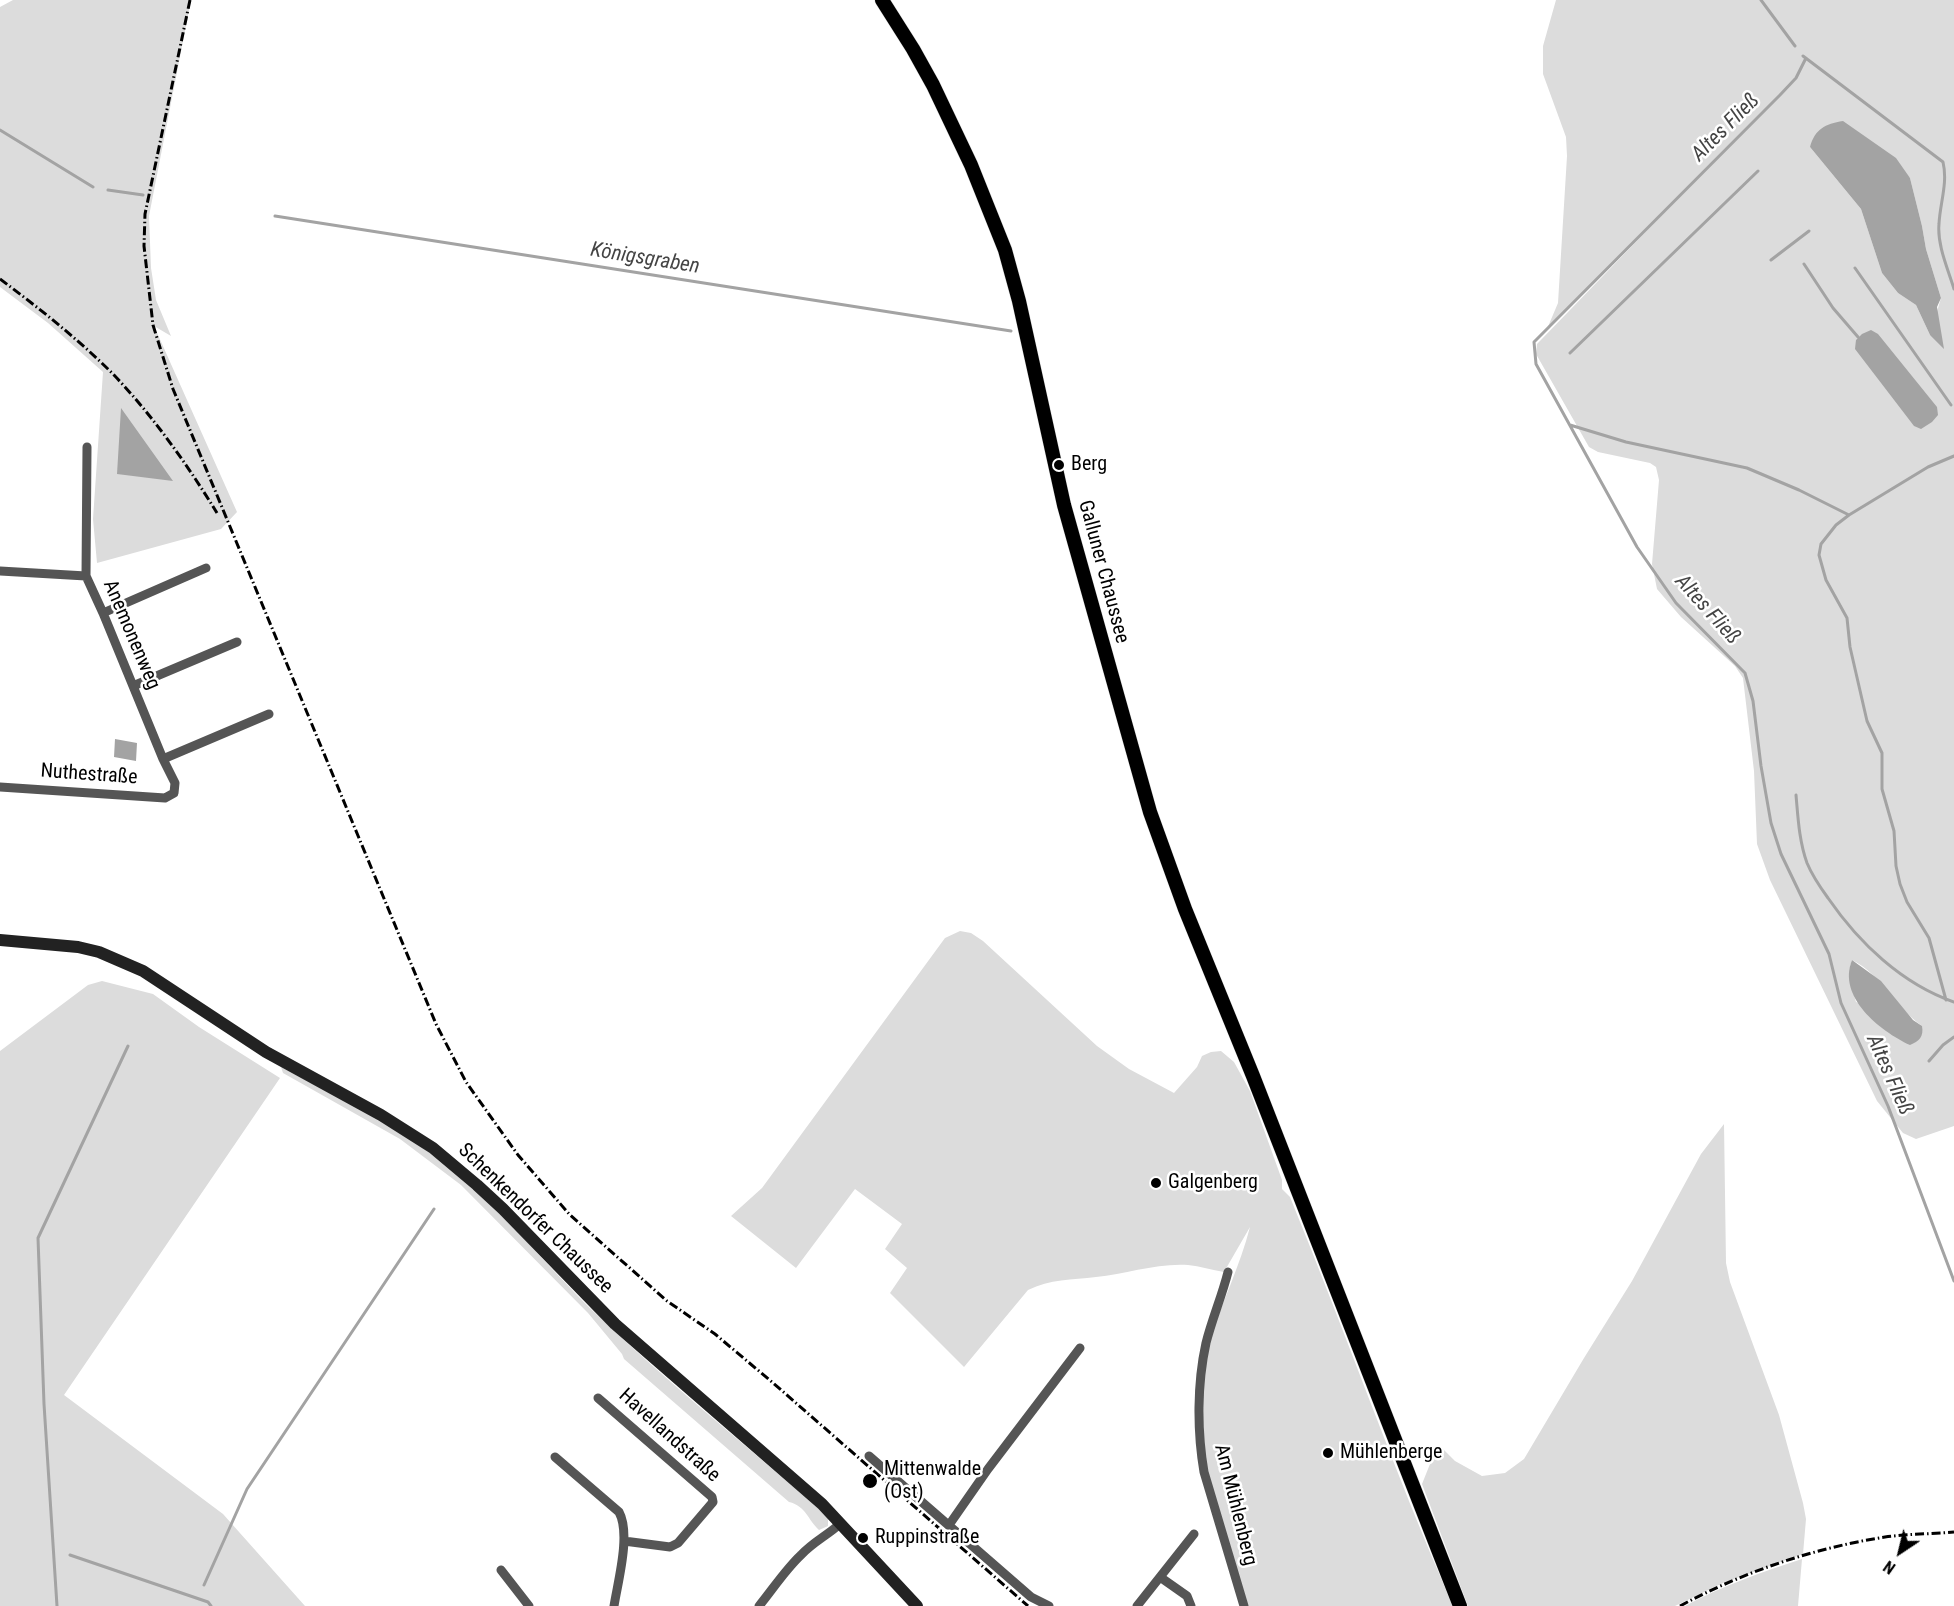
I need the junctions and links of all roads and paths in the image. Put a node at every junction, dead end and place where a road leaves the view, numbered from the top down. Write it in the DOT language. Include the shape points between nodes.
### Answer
graph roads {
  1 [pos="882,0"];
  2 [pos="87,447"];
  3 [pos="206,568"];
  4 [pos="0,571"];
  5 [pos="86,576"];
  6 [pos="103,613"];
  7 [pos="237,642"];
  8 [pos="133,686"];
  9 [pos="269,714"];
  10 [pos="163,759"];
  11 [pos="0,788"];
  12 [pos="174,793"];
  13 [pos="0,940"];
  14 [pos="1228,1272"];
  15 [pos="1080,1348"];
  16 [pos="598,1398"];
  17 [pos="869,1456"];
  18 [pos="555,1457"];
  19 [pos="841,1522"];
  20 [pos="949,1525"];
  21 [pos="1194,1534"];
  22 [pos="624,1541"];
  23 [pos="501,1570"];
  24 [pos="1160,1577"];
  25 [pos="525,1605"];
  26 [pos="614,1606"];
  27 [pos="759,1606"];
  28 [pos="917,1606"];
  29 [pos="1049,1606"];
  30 [pos="1137,1606"];
  31 [pos="1191,1606"];
  32 [pos="1244,1606"];
  33 [pos="1460,1606"];
  1 -- 33 [label="main road, Galluner Chaussee" via="933,85 993,216 1013,276 1052,456 1150,812"];
  2 -- 5 [label="street, Anemonenweg"];
  3 -- 6 [label="street"];
  4 -- 5 [label="street"];
  5 -- 6 [label="street, Anemonenweg"];
  6 -- 8 [label="street, Anemonenweg"];
  7 -- 8 [label="street"];
  8 -- 10 [label="street, Anemonenweg"];
  9 -- 10 [label="street"];
  10 -- 12 [label="street, Anemonenweg" via="175,783"];
  11 -- 12 [label="street, Nuthestraße" via="165,798"];
  13 -- 19 [label="main road, Schenkendorfer Chaussee" via="78,947 144,971 266,1052 433,1148 503,1209 606,1316"];
  14 -- 32 [label="street, Am Mühlenberg" via="1201,1374 1200,1450"];
  15 -- 20 [label="street"];
  16 -- 22 [label="street, Havellandstraße" via="712,1497 713,1502 678,1543 670,1547"];
  17 -- 20 [label="street"];
  18 -- 22 [label="street" via="619,1512"];
  19 -- 27 [label="street" via="799,1556"];
  19 -- 28 [label="main road, Schenkendorfer Chaussee"];
  20 -- 29 [label="street" via="1028,1600"];
  21 -- 24 [label="street"];
  22 -- 26 [label="street"];
  23 -- 25 [label="street"];
  24 -- 30 [label="street"];
  24 -- 31 [label="street" via="1187,1596"];
}
